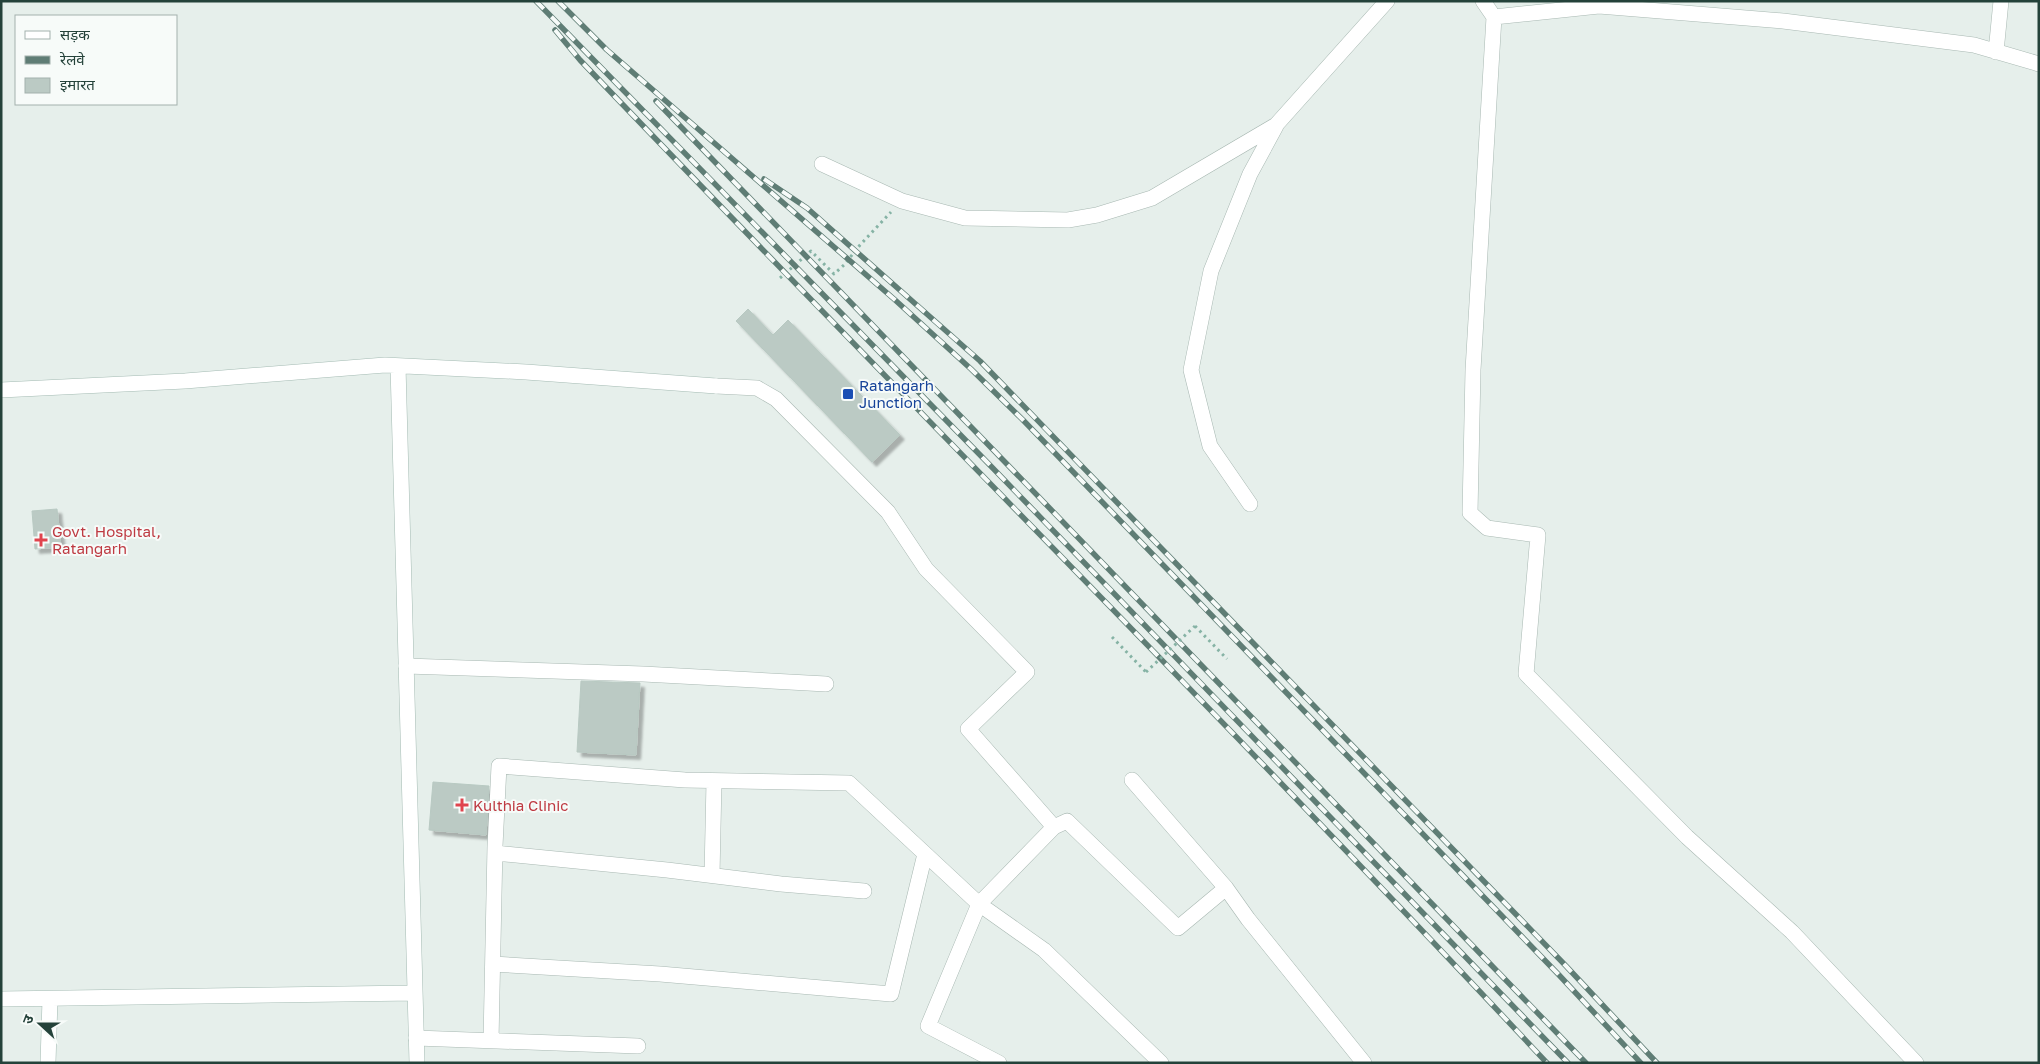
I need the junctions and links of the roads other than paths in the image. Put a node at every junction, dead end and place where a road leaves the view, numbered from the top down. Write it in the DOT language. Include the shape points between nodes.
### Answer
graph roads {
  1 [pos="1387,1"];
  2 [pos="1483,1"];
  3 [pos="2001,1"];
  4 [pos="1494,17"];
  5 [pos="1996,52"];
  6 [pos="2039,64"];
  7 [pos="1276,125"];
  8 [pos="822,164"];
  9 [pos="398,366"];
  10 [pos="1,390"];
  11 [pos="1250,504"];
  12 [pos="406,666"];
  13 [pos="826,684"];
  14 [pos="714,780"];
  15 [pos="1132,780"];
  16 [pos="1054,827"];
  17 [pos="495,853"];
  18 [pos="925,854"];
  19 [pos="712,875"];
  20 [pos="1226,888"];
  21 [pos="864,891"];
  22 [pos="979,904"];
  23 [pos="493,964"];
  24 [pos="415,993"];
  25 [pos="1,999"];
  26 [pos="50,999"];
  27 [pos="416,1038"];
  28 [pos="491,1041"];
  29 [pos="638,1046"];
  30 [pos="1360,1062"];
  31 [pos="48,1063"];
  32 [pos="417,1063"];
  33 [pos="999,1063"];
  34 [pos="1161,1063"];
  35 [pos="1916,1063"];
  1 -- 7 [label="street"];
  2 -- 4 [label="street"];
  3 -- 5 [label="street"];
  4 -- 5 [label="street" via="1598,6 1783,21 1974,45"];
  4 -- 35 [label="street" via="1473,370 1470,513 1488,528 1538,535 1526,674 1688,837 1792,932"];
  5 -- 6 [label="street"];
  7 -- 8 [label="street" via="1152,198 1097,215 1068,220 965,218 902,201"];
  7 -- 11 [label="street" via="1250,174 1211,271 1191,370 1210,446"];
  9 -- 10 [label="street"];
  9 -- 12 [label="street"];
  9 -- 16 [label="street" via="757,388 776,399 888,512 926,568 1027,672 968,729"];
  12 -- 13 [label="street"];
  12 -- 24 [label="street"];
  14 -- 17 [label="street" via="499,766"];
  14 -- 18 [label="street" via="849,783"];
  14 -- 19 [label="street"];
  15 -- 20 [label="street"];
  16 -- 20 [label="street" via="1067,821 1178,928"];
  16 -- 22 [label="street"];
  17 -- 19 [label="street"];
  17 -- 23 [label="street"];
  18 -- 22 [label="street"];
  18 -- 23 [label="street" via="891,994 660,974"];
  19 -- 21 [label="street"];
  20 -- 30 [label="street"];
  22 -- 33 [label="street" via="928,1026"];
  22 -- 34 [label="street" via="1044,950"];
  23 -- 28 [label="street"];
  24 -- 26 [label="street"];
  24 -- 27 [label="street"];
  25 -- 26 [label="street"];
  26 -- 31 [label="street"];
  27 -- 28 [label="street"];
  27 -- 32 [label="street"];
  28 -- 29 [label="street"];
}
